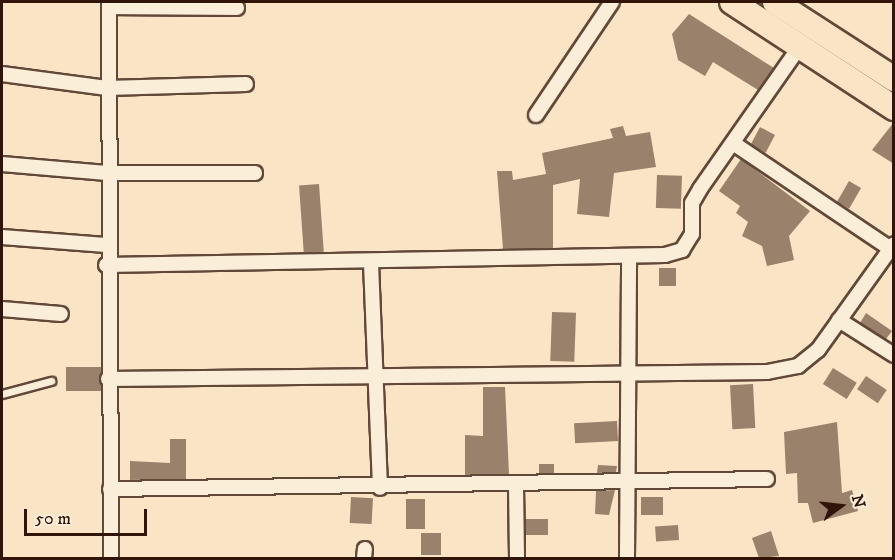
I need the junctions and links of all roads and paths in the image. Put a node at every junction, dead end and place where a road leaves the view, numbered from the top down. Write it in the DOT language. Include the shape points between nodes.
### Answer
graph roads {
  1 [pos="612,2"];
  2 [pos="732,2"];
  3 [pos="775,2"];
  4 [pos="109,4"];
  5 [pos="237,8"];
  6 [pos="801,45"];
  7 [pos="2,74"];
  8 [pos="894,79"];
  9 [pos="246,84"];
  10 [pos="107,88"];
  11 [pos="894,108"];
  12 [pos="536,115"];
  13 [pos="736,145"];
  14 [pos="2,164"];
  15 [pos="107,173"];
  16 [pos="255,173"];
  17 [pos="2,237"];
  18 [pos="106,245"];
  19 [pos="892,248"];
  20 [pos="629,258"];
  21 [pos="371,263"];
  22 [pos="106,265"];
  23 [pos="2,309"];
  24 [pos="61,314"];
  25 [pos="839,320"];
  26 [pos="894,355"];
  27 [pos="630,372"];
  28 [pos="375,374"];
  29 [pos="108,379"];
  30 [pos="51,381"];
  31 [pos="2,394"];
  32 [pos="767,479"];
  33 [pos="628,480"];
  34 [pos="516,485"];
  35 [pos="380,488"];
  36 [pos="110,489"];
  37 [pos="111,558"];
  38 [pos="517,558"];
  39 [pos="627,558"];
  1 -- 12 [label="street"];
  2 -- 6 [label="highway"];
  3 -- 8 [label="highway"];
  4 -- 5 [label="street"];
  4 -- 10 [label="street"];
  6 -- 11 [label="highway"];
  6 -- 13 [label="street"];
  7 -- 10 [label="street"];
  9 -- 10 [label="street"];
  10 -- 15 [label="street"];
  13 -- 19 [label="street"];
  13 -- 20 [label="street" via="692,203 692,234 682,250"];
  14 -- 15 [label="street"];
  15 -- 16 [label="street"];
  15 -- 18 [label="street"];
  17 -- 18 [label="street"];
  18 -- 22 [label="street"];
  19 -- 25 [label="street"];
  20 -- 21 [label="street"];
  20 -- 27 [label="street"];
  21 -- 22 [label="street"];
  21 -- 28 [label="street"];
  22 -- 29 [label="street"];
  23 -- 24 [label="street"];
  25 -- 26 [label="street"];
  25 -- 27 [label="street" via="818,350 798,366 767,372"];
  27 -- 28 [label="street"];
  27 -- 33 [label="street"];
  28 -- 29 [label="street"];
  28 -- 35 [label="street"];
  29 -- 36 [label="street"];
  30 -- 31 [label="lane"];
  32 -- 33 [label="street"];
  33 -- 34 [label="street"];
  33 -- 39 [label="street"];
  34 -- 35 [label="street"];
  34 -- 38 [label="street"];
  35 -- 36 [label="street"];
  36 -- 37 [label="street"];
}
